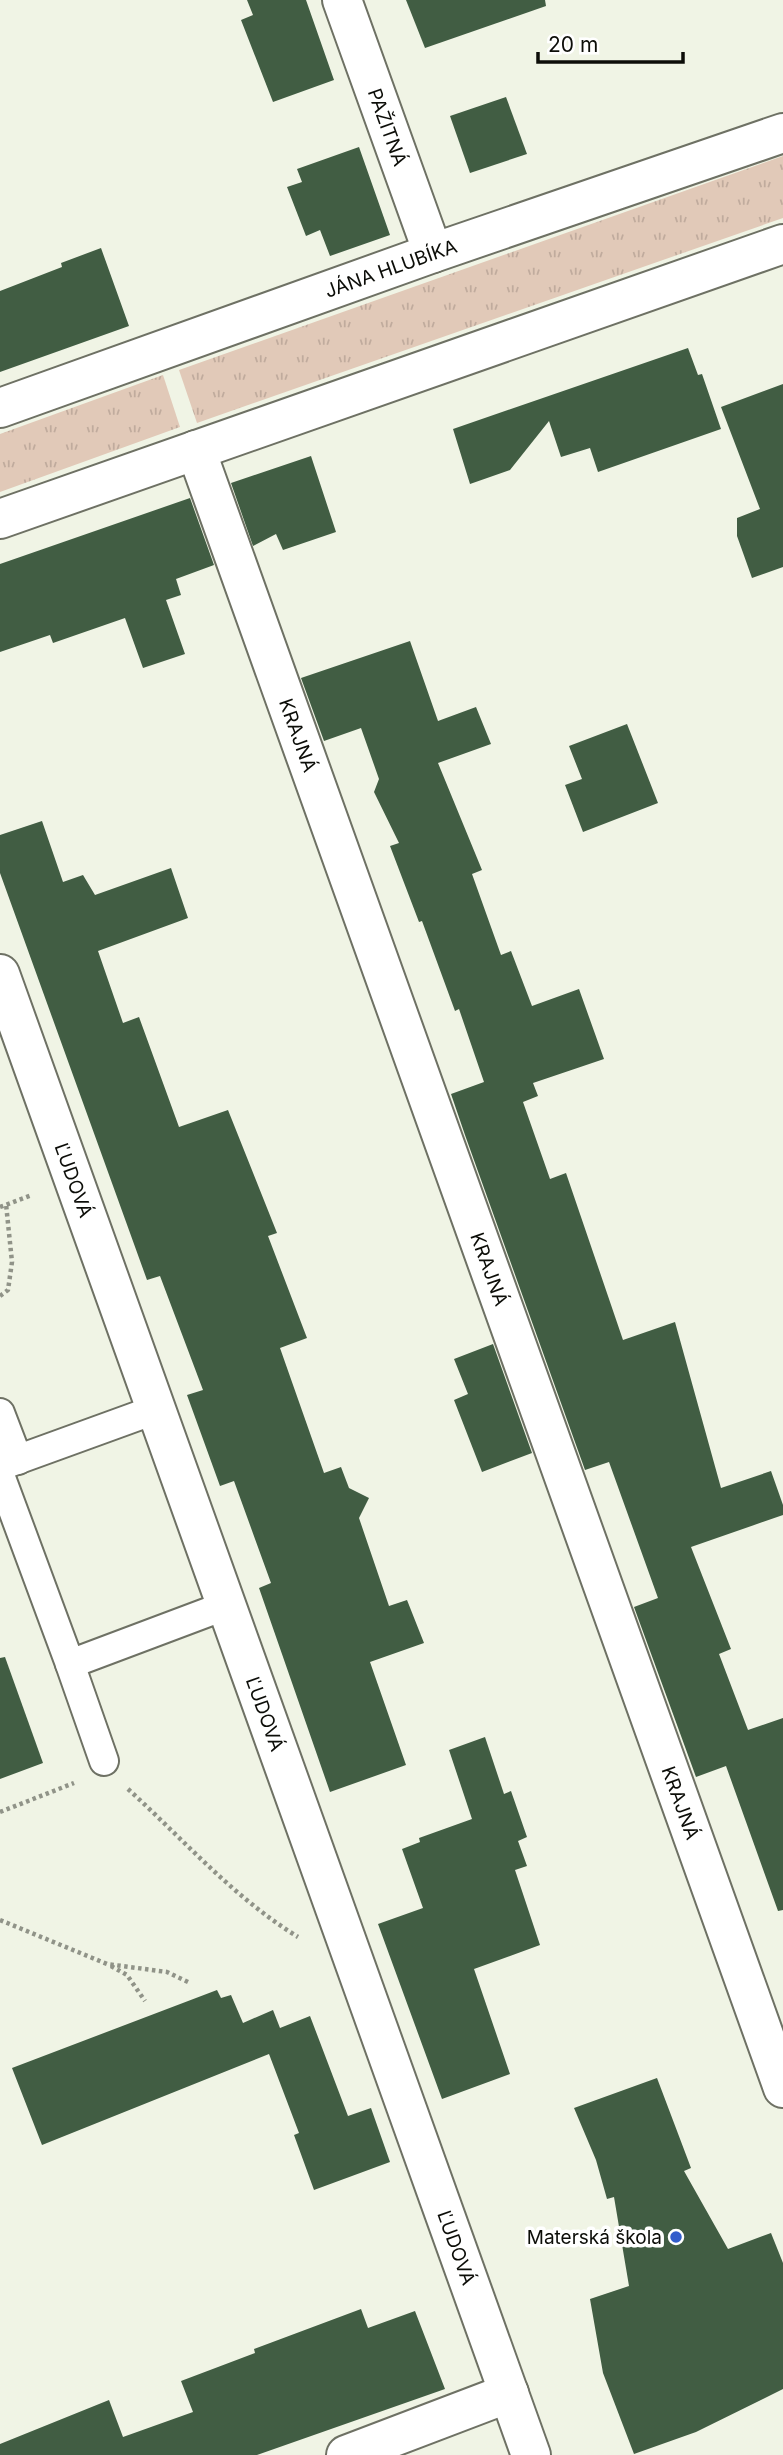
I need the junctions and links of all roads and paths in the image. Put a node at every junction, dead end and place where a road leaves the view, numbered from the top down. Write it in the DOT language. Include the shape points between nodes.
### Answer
graph roads {
  1 [pos="342,0"];
  2 [pos="783,133"];
  3 [pos="783,244"];
  4 [pos="433,253"];
  5 [pos="0,408"];
  6 [pos="196,450"];
  7 [pos="0,519"];
  8 [pos="0,974"];
  9 [pos="6,1204"];
  10 [pos="0,1296"];
  11 [pos="156,1409"];
  12 [pos="0,1413"];
  13 [pos="6,1467"];
  14 [pos="227,1605"];
  15 [pos="70,1664"];
  16 [pos="105,1766"];
  17 [pos="0,1812"];
  18 [pos="0,1920"];
  19 [pos="304,1940"];
  20 [pos="107,1964"];
  21 [pos="190,1983"];
  22 [pos="145,2001"];
  23 [pos="783,2088"];
  24 [pos="509,2393"];
  25 [pos="346,2455"];
  26 [pos="530,2455"];
  1 -- 4 [label="street, PAŽITNÁ"];
  2 -- 4 [label="street, JÁNA HLUBÍKA"];
  3 -- 6 [label="street"];
  4 -- 5 [label="street, JÁNA HLUBÍKA"];
  6 -- 7 [label="street"];
  6 -- 23 [label="street, KRAJNÁ"];
  8 -- 11 [label="street, ĽUDOVÁ"];
  9 -- 10 [label="path" via="12,1262 8,1290"];
  11 -- 13 [label="lane"];
  11 -- 14 [label="street, ĽUDOVÁ"];
  12 -- 13 [label="lane"];
  13 -- 15 [label="lane"];
  14 -- 15 [label="lane"];
  14 -- 24 [label="street, ĽUDOVÁ"];
  15 -- 16 [label="lane"];
  16 -- 17 [label="path"];
  16 -- 19 [label="path" via="240,1896"];
  18 -- 20 [label="path"];
  20 -- 21 [label="path" via="167,1972"];
  20 -- 22 [label="path" via="127,1975"];
  24 -- 25 [label="street"];
  24 -- 26 [label="street, ĽUDOVÁ"];
}
